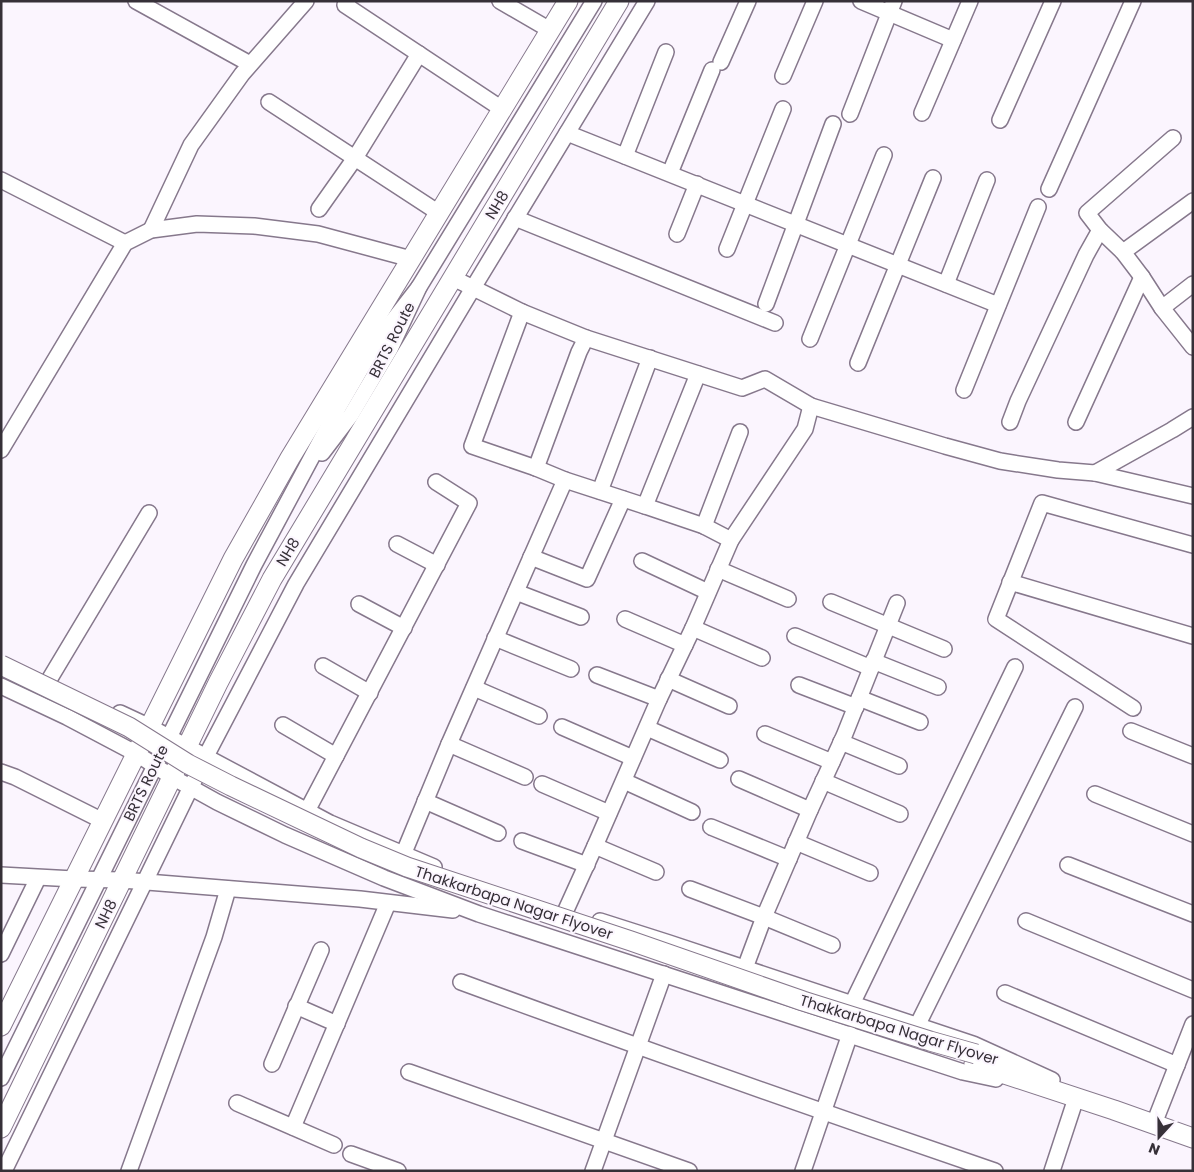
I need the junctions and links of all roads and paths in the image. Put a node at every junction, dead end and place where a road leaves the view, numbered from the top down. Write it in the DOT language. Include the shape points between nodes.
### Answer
graph roads {
  1 [pos="136,1"];
  2 [pos="306,1"];
  3 [pos="348,1"];
  4 [pos="500,1"];
  5 [pos="568,1"];
  6 [pos="594,1"];
  7 [pos="619,1"];
  8 [pos="647,1"];
  9 [pos="748,1"];
  10 [pos="815,1"];
  11 [pos="861,1"];
  12 [pos="970,1"];
  13 [pos="1053,1"];
  14 [pos="1134,1"];
  15 [pos="892,8"];
  16 [pos="550,30"];
  17 [pos="953,40"];
  18 [pos="666,52"];
  19 [pos="419,54"];
  20 [pos="250,64"];
  21 [pos="783,76"];
  22 [pos="269,102"];
  23 [pos="502,109"];
  24 [pos="782,109"];
  25 [pos="922,113"];
  26 [pos="850,114"];
  27 [pos="1000,120"];
  28 [pos="833,124"];
  29 [pos="567,133"];
  30 [pos="1173,138"];
  31 [pos="884,155"];
  32 [pos="625,156"];
  33 [pos="355,158"];
  34 [pos="670,174"];
  35 [pos="933,178"];
  36 [pos="1,180"];
  37 [pos="987,180"];
  38 [pos="697,184"];
  39 [pos="1049,189"];
  40 [pos="1193,200"];
  41 [pos="746,204"];
  42 [pos="1038,207"];
  43 [pos="319,209"];
  44 [pos="439,213"];
  45 [pos="515,218"];
  46 [pos="796,224"];
  47 [pos="150,230"];
  48 [pos="1100,230"];
  49 [pos="677,234"];
  50 [pos="125,243"];
  51 [pos="847,244"];
  52 [pos="728,249"];
  53 [pos="1123,252"];
  54 [pos="411,259"];
  55 [pos="898,265"];
  56 [pos="1142,277"];
  57 [pos="453,278"];
  58 [pos="946,284"];
  59 [pos="1193,284"];
  60 [pos="473,288"];
  61 [pos="766,304"];
  62 [pos="998,305"];
  63 [pos="1162,308"];
  64 [pos="522,312"];
  65 [pos="775,323"];
  66 [pos="586,338"];
  67 [pos="810,339"];
  68 [pos="1193,347"];
  69 [pos="650,358"];
  70 [pos="858,363"];
  71 [pos="698,374"];
  72 [pos="964,390"];
  73 [pos="811,406"];
  74 [pos="1193,417"];
  75 [pos="1010,422"];
  76 [pos="1076,422"];
  77 [pos="740,432"];
  78 [pos="1,450"];
  79 [pos="536,468"];
  80 [pos="1095,473"];
  81 [pos="565,480"];
  82 [pos="436,482"];
  83 [pos="600,491"];
  84 [pos="1193,496"];
  85 [pos="623,499"];
  86 [pos="645,506"];
  87 [pos="150,513"];
  88 [pos="704,526"];
  89 [pos="731,540"];
  90 [pos="397,544"];
  91 [pos="1193,545"];
  92 [pos="531,557"];
  93 [pos="642,561"];
  94 [pos="437,565"];
  95 [pos="718,569"];
  96 [pos="1010,582"];
  97 [pos="516,592"];
  98 [pos="708,592"];
  99 [pos="788,598"];
  100 [pos="831,602"];
  101 [pos="897,603"];
  102 [pos="359,604"];
  103 [pos="582,617"];
  104 [pos="625,619"];
  105 [pos="887,626"];
  106 [pos="404,628"];
  107 [pos="693,628"];
  108 [pos="794,636"];
  109 [pos="1193,636"];
  110 [pos="496,638"];
  111 [pos="685,645"];
  112 [pos="944,649"];
  113 [pos="1,657"];
  114 [pos="762,658"];
  115 [pos="1,665"];
  116 [pos="872,665"];
  117 [pos="323,666"];
  118 [pos="1014,667"];
  119 [pos="571,669"];
  120 [pos="1,675"];
  121 [pos="597,675"];
  122 [pos="668,679"];
  123 [pos="49,680"];
  124 [pos="799,685"];
  125 [pos="1,686"];
  126 [pos="938,687"];
  127 [pos="474,688"];
  128 [pos="370,693"];
  129 [pos="659,699"];
  130 [pos="857,702"];
  131 [pos="729,706"];
  132 [pos="1075,707"];
  133 [pos="1133,708"];
  134 [pos="539,716"];
  135 [pos="920,722"];
  136 [pos="283,725"];
  137 [pos="150,727"];
  138 [pos="562,727"];
  139 [pos="647,728"];
  140 [pos="1131,731"];
  141 [pos="765,734"];
  142 [pos="168,738"];
  143 [pos="841,742"];
  144 [pos="449,744"];
  145 [pos="186,748"];
  146 [pos="137,754"];
  147 [pos="336,756"];
  148 [pos="1193,756"];
  149 [pos="205,758"];
  150 [pos="633,758"];
  151 [pos="720,760"];
  152 [pos="832,762"];
  153 [pos="155,766"];
  154 [pos="899,766"];
  155 [pos="1,772"];
  156 [pos="172,777"];
  157 [pos="525,777"];
  158 [pos="739,779"];
  159 [pos="624,781"];
  160 [pos="823,781"];
  161 [pos="542,784"];
  162 [pos="191,788"];
  163 [pos="1095,794"];
  164 [pos="426,801"];
  165 [pos="810,810"];
  166 [pos="307,811"];
  167 [pos="692,812"];
  168 [pos="609,813"];
  169 [pos="900,814"];
  170 [pos="103,821"];
  171 [pos="711,827"];
  172 [pos="498,833"];
  173 [pos="1193,834"];
  174 [pos="522,841"];
  175 [pos="796,842"];
  176 [pos="595,846"];
  177 [pos="403,855"];
  178 [pos="789,859"];
  179 [pos="1068,865"];
  180 [pos="586,866"];
  181 [pos="656,872"];
  182 [pos="870,873"];
  183 [pos="1,875"];
  184 [pos="38,878"];
  185 [pos="74,879"];
  186 [pos="99,880"];
  187 [pos="122,880"];
  188 [pos="144,882"];
  189 [pos="489,886"];
  190 [pos="228,888"];
  191 [pos="690,888"];
  192 [pos="388,903"];
  193 [pos="566,910"];
  194 [pos="480,914"];
  195 [pos="1193,914"];
  196 [pos="764,917"];
  197 [pos="1026,921"];
  198 [pos="832,945"];
  199 [pos="321,950"];
  200 [pos="1,954"];
  201 [pos="745,968"];
  202 [pos="664,974"];
  203 [pos="461,982"];
  204 [pos="1193,990"];
  205 [pos="1005,993"];
  206 [pos="852,1004"];
  207 [pos="296,1006"];
  208 [pos="337,1024"];
  209 [pos="1193,1024"];
  210 [pos="1,1026"];
  211 [pos="917,1026"];
  212 [pos="850,1034"];
  213 [pos="638,1047"];
  214 [pos="975,1059"];
  215 [pos="272,1064"];
  216 [pos="1177,1065"];
  217 [pos="409,1072"];
  218 [pos="1,1078"];
  219 [pos="1051,1085"];
  220 [pos="1076,1098"];
  221 [pos="237,1103"];
  222 [pos="823,1112"];
  223 [pos="1157,1116"];
  224 [pos="293,1127"];
  225 [pos="1193,1127"];
  226 [pos="1,1128"];
  227 [pos="1193,1138"];
  228 [pos="603,1140"];
  229 [pos="334,1144"];
  230 [pos="351,1154"];
  231 [pos="4,1171"];
  232 [pos="129,1171"];
  233 [pos="398,1171"];
  234 [pos="593,1171"];
  235 [pos="689,1171"];
  236 [pos="804,1171"];
  237 [pos="995,1171"];
  238 [pos="1052,1171"];
  1 -- 20 [label="street"];
  2 -- 20 [label="street"];
  3 -- 19 [label="street" via="346,5"];
  4 -- 16 [label="street"];
  5 -- 16 [label="main road"];
  6 -- 142 [label="street, BRTS Route" via="419,287 377,341 338,408"];
  7 -- 57 [label="main road, NH8"];
  8 -- 29 [label="street"];
  9 -- 34 [label="street"];
  10 -- 21 [label="street"];
  11 -- 15 [label="street"];
  12 -- 17 [label="street"];
  13 -- 27 [label="street"];
  14 -- 39 [label="street"];
  15 -- 17 [label="street"];
  15 -- 26 [label="street"];
  16 -- 23 [label="main road"];
  17 -- 25 [label="street"];
  18 -- 32 [label="street"];
  19 -- 23 [label="street"];
  19 -- 33 [label="street"];
  20 -- 47 [label="street" via="191,146"];
  22 -- 33 [label="street"];
  23 -- 44 [label="main road"];
  24 -- 41 [label="street"];
  28 -- 46 [label="street"];
  29 -- 32 [label="street"];
  29 -- 45 [label="street"];
  30 -- 48 [label="street" via="1087,213"];
  31 -- 51 [label="street"];
  32 -- 34 [label="street"];
  33 -- 43 [label="street"];
  33 -- 44 [label="street"];
  34 -- 38 [label="street"];
  35 -- 55 [label="street"];
  36 -- 50 [label="street"];
  37 -- 58 [label="street"];
  38 -- 41 [label="street"];
  38 -- 49 [label="street"];
  40 -- 53 [label="street"];
  41 -- 46 [label="street"];
  41 -- 52 [label="street"];
  42 -- 62 [label="street"];
  44 -- 54 [label="main road"];
  45 -- 60 [label="street"];
  45 -- 65 [label="street"];
  46 -- 51 [label="street"];
  46 -- 61 [label="street"];
  47 -- 50 [label="street"];
  47 -- 54 [label="street" via="197,224 254,226 318,234"];
  48 -- 53 [label="street"];
  48 -- 75 [label="street"];
  50 -- 78 [label="street"];
  51 -- 55 [label="street"];
  51 -- 67 [label="street"];
  53 -- 56 [label="street"];
  54 -- 137 [label="main road" via="290,458 233,559"];
  55 -- 58 [label="street"];
  55 -- 70 [label="street"];
  56 -- 63 [label="street"];
  56 -- 76 [label="street"];
  57 -- 60 [label="street"];
  57 -- 145 [label="main road, NH8" via="272,579"];
  58 -- 62 [label="street"];
  59 -- 63 [label="street"];
  60 -- 64 [label="street"];
  60 -- 149 [label="street" via="296,584"];
  62 -- 72 [label="street"];
  63 -- 68 [label="street"];
  64 -- 66 [label="street"];
  64 -- 79 [label="street" via="472,446"];
  66 -- 69 [label="street"];
  66 -- 79 [label="street"];
  69 -- 71 [label="street"];
  69 -- 83 [label="street"];
  71 -- 73 [label="street" via="742,388 765,379"];
  71 -- 86 [label="street"];
  73 -- 80 [label="street" via="1000,461"];
  73 -- 89 [label="street" via="805,429"];
  74 -- 80 [label="street"];
  77 -- 88 [label="street"];
  79 -- 81 [label="street"];
  80 -- 84 [label="street"];
  81 -- 83 [label="street"];
  81 -- 92 [label="street"];
  82 -- 94 [label="street" via="469,503"];
  83 -- 85 [label="street"];
  85 -- 86 [label="street"];
  85 -- 92 [label="street" via="587,579"];
  86 -- 88 [label="street"];
  87 -- 123 [label="street"];
  88 -- 89 [label="street"];
  89 -- 95 [label="street"];
  90 -- 94 [label="street"];
  91 -- 96 [label="street" via="1042,502"];
  92 -- 97 [label="street"];
  93 -- 98 [label="street"];
  94 -- 106 [label="street"];
  95 -- 98 [label="street"];
  95 -- 99 [label="street"];
  96 -- 109 [label="street"];
  96 -- 133 [label="street" via="996,619"];
  97 -- 103 [label="street"];
  97 -- 110 [label="street"];
  98 -- 107 [label="street"];
  100 -- 105 [label="street"];
  101 -- 105 [label="street"];
  102 -- 106 [label="street"];
  104 -- 111 [label="street"];
  105 -- 112 [label="street"];
  105 -- 116 [label="street"];
  106 -- 128 [label="street"];
  107 -- 111 [label="street"];
  107 -- 114 [label="street"];
  108 -- 116 [label="street"];
  110 -- 119 [label="street"];
  110 -- 127 [label="street"];
  111 -- 122 [label="street"];
  113 -- 123 [label="street"];
  115 -- 214 [label="main road, Thakkarbapa Nagar Flyover, bridge" via="129,727 231,786 407,867 930,1041"];
  116 -- 126 [label="street"];
  116 -- 130 [label="street"];
  117 -- 128 [label="street"];
  118 -- 206 [label="street"];
  120 -- 214 [label="main road, Thakkarbapa Nagar Flyover" via="125,734 227,794 404,876 800,1009"];
  121 -- 129 [label="street"];
  122 -- 129 [label="street"];
  122 -- 131 [label="street"];
  123 -- 137 [label="street"];
  124 -- 130 [label="street"];
  125 -- 146 [label="street"];
  127 -- 134 [label="street"];
  127 -- 144 [label="street"];
  128 -- 147 [label="street"];
  129 -- 139 [label="street"];
  130 -- 135 [label="street"];
  130 -- 143 [label="street"];
  132 -- 211 [label="street"];
  136 -- 147 [label="street"];
  137 -- 142 [label="street"];
  137 -- 146 [label="main road"];
  138 -- 150 [label="street"];
  139 -- 150 [label="street"];
  139 -- 151 [label="street"];
  140 -- 148 [label="street"];
  141 -- 152 [label="street"];
  142 -- 145 [label="street"];
  142 -- 153 [label="street, BRTS Route"];
  143 -- 152 [label="street"];
  143 -- 154 [label="street"];
  144 -- 157 [label="street"];
  144 -- 164 [label="street"];
  145 -- 149 [label="street"];
  145 -- 156 [label="main road, NH8"];
  146 -- 153 [label="street"];
  146 -- 170 [label="main road"];
  147 -- 166 [label="street"];
  149 -- 162 [label="street"];
  149 -- 166 [label="street"];
  150 -- 159 [label="street"];
  152 -- 160 [label="street"];
  153 -- 156 [label="street"];
  153 -- 186 [label="street, BRTS Route"];
  155 -- 170 [label="street"];
  156 -- 162 [label="street"];
  156 -- 187 [label="main road, NH8"];
  158 -- 165 [label="street"];
  159 -- 167 [label="street"];
  159 -- 168 [label="street"];
  160 -- 165 [label="street"];
  160 -- 169 [label="street"];
  161 -- 168 [label="street"];
  162 -- 188 [label="street"];
  162 -- 194 [label="street" via="285,835 384,878"];
  163 -- 173 [label="street"];
  164 -- 172 [label="street"];
  164 -- 177 [label="street"];
  165 -- 175 [label="street"];
  166 -- 177 [label="street"];
  168 -- 176 [label="street"];
  170 -- 185 [label="main road"];
  171 -- 178 [label="street"];
  174 -- 180 [label="street"];
  175 -- 178 [label="street"];
  175 -- 182 [label="street"];
  176 -- 180 [label="street"];
  176 -- 181 [label="street"];
  177 -- 189 [label="street"];
  178 -- 196 [label="street"];
  179 -- 195 [label="street"];
  180 -- 193 [label="street"];
  183 -- 184 [label="street"];
  184 -- 185 [label="street"];
  184 -- 200 [label="street"];
  185 -- 186 [label="street"];
  185 -- 210 [label="main road"];
  186 -- 187 [label="street"];
  186 -- 218 [label="street, BRTS Route"];
  187 -- 188 [label="street"];
  187 -- 226 [label="main road, NH8"];
  188 -- 190 [label="street"];
  188 -- 231 [label="street"];
  189 -- 193 [label="street"];
  189 -- 194 [label="street"];
  190 -- 192 [label="street"];
  190 -- 232 [label="street" via="214,937"];
  191 -- 196 [label="street"];
  192 -- 194 [label="street"];
  192 -- 208 [label="street"];
  193 -- 201 [label="street"];
  194 -- 202 [label="street"];
  196 -- 198 [label="street"];
  196 -- 201 [label="street"];
  197 -- 204 [label="street"];
  199 -- 207 [label="street"];
  201 -- 206 [label="street"];
  202 -- 212 [label="street"];
  202 -- 213 [label="street"];
  203 -- 213 [label="street"];
  205 -- 216 [label="street"];
  206 -- 211 [label="street"];
  207 -- 208 [label="street"];
  207 -- 215 [label="street"];
  208 -- 224 [label="street"];
  209 -- 216 [label="street"];
  211 -- 219 [label="street" via="973,1044"];
  212 -- 219 [label="street" via="963,1072"];
  212 -- 222 [label="street"];
  213 -- 222 [label="street"];
  213 -- 228 [label="street"];
  214 -- 219 [label="main road, Thakkarbapa Nagar Flyover"];
  216 -- 223 [label="street"];
  217 -- 228 [label="street"];
  219 -- 220 [label="main road"];
  219 -- 223 [label="main road" via="1118,1101"];
  220 -- 227 [label="main road"];
  220 -- 238 [label="street"];
  221 -- 224 [label="street"];
  222 -- 236 [label="street"];
  222 -- 237 [label="street"];
  223 -- 225 [label="main road"];
  224 -- 229 [label="street"];
  228 -- 234 [label="street"];
  228 -- 235 [label="street"];
  230 -- 233 [label="street"];
}
